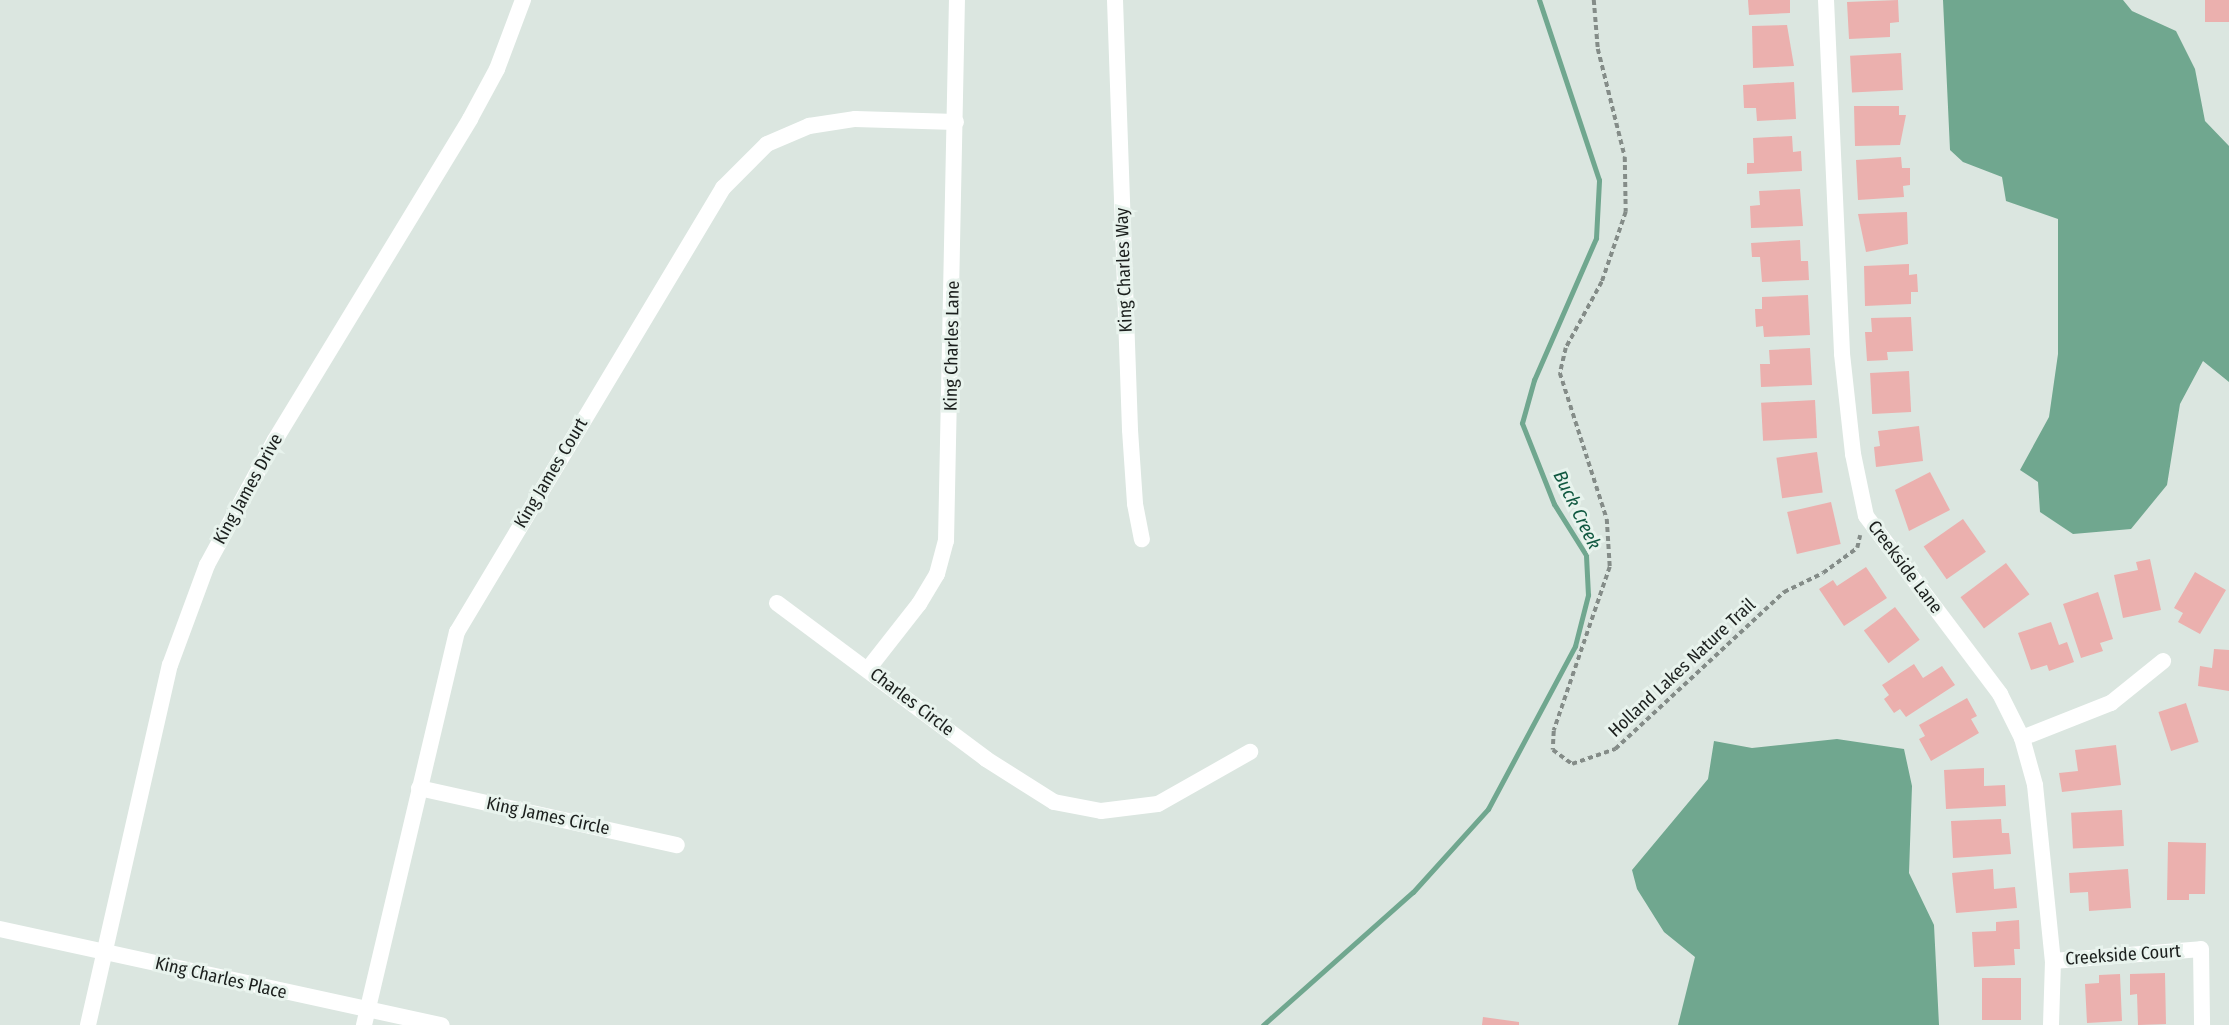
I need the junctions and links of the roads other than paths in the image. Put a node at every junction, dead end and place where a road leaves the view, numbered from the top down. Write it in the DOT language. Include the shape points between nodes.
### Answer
graph roads {
  1 [pos="523,0"];
  2 [pos="957,0"];
  3 [pos="1115,0"];
  4 [pos="1826,0"];
  5 [pos="956,122"];
  6 [pos="1142,540"];
  7 [pos="777,603"];
  8 [pos="2163,661"];
  9 [pos="868,669"];
  10 [pos="2022,738"];
  11 [pos="1250,752"];
  12 [pos="419,788"];
  13 [pos="677,845"];
  14 [pos="0,929"];
  15 [pos="105,951"];
  16 [pos="2053,961"];
  17 [pos="368,1007"];
  18 [pos="88,1025"];
  19 [pos="364,1025"];
  20 [pos="442,1025"];
  21 [pos="2051,1025"];
  22 [pos="2202,1025"];
  1 -- 15 [label="street, King James Drive" via="497,69 470,119 275,440 207,565 170,664"];
  2 -- 5 [label="street, King Charles Lane"];
  3 -- 6 [label="street, King Charles Way" via="1130,430"];
  4 -- 10 [label="street, Creekside Lane" via="1842,354 1866,516 2000,694"];
  5 -- 9 [label="street, King Charles Lane" via="946,541 936,574 919,604"];
  5 -- 12 [label="street, King James Court" via="855,119 809,126 767,144 737,169 467,612 450,651"];
  7 -- 9 [label="street, Charles Circle"];
  8 -- 10 [label="street" via="2110,703"];
  9 -- 11 [label="street, Charles Circle" via="986,759 1049,800 1101,811 1158,804"];
  10 -- 16 [label="street, Creekside Lane" via="2035,785"];
  12 -- 13 [label="street, King James Circle"];
  12 -- 17 [label="street, King James Court"];
  14 -- 15 [label="street, King Charles Place"];
  15 -- 17 [label="street, King Charles Place"];
  15 -- 18 [label="street, King James Drive"];
  16 -- 21 [label="street, Creekside Lane"];
  16 -- 22 [label="street, Creekside Court" via="2201,949"];
  17 -- 19 [label="street, King James Court"];
  17 -- 20 [label="street, King Charles Place"];
}
